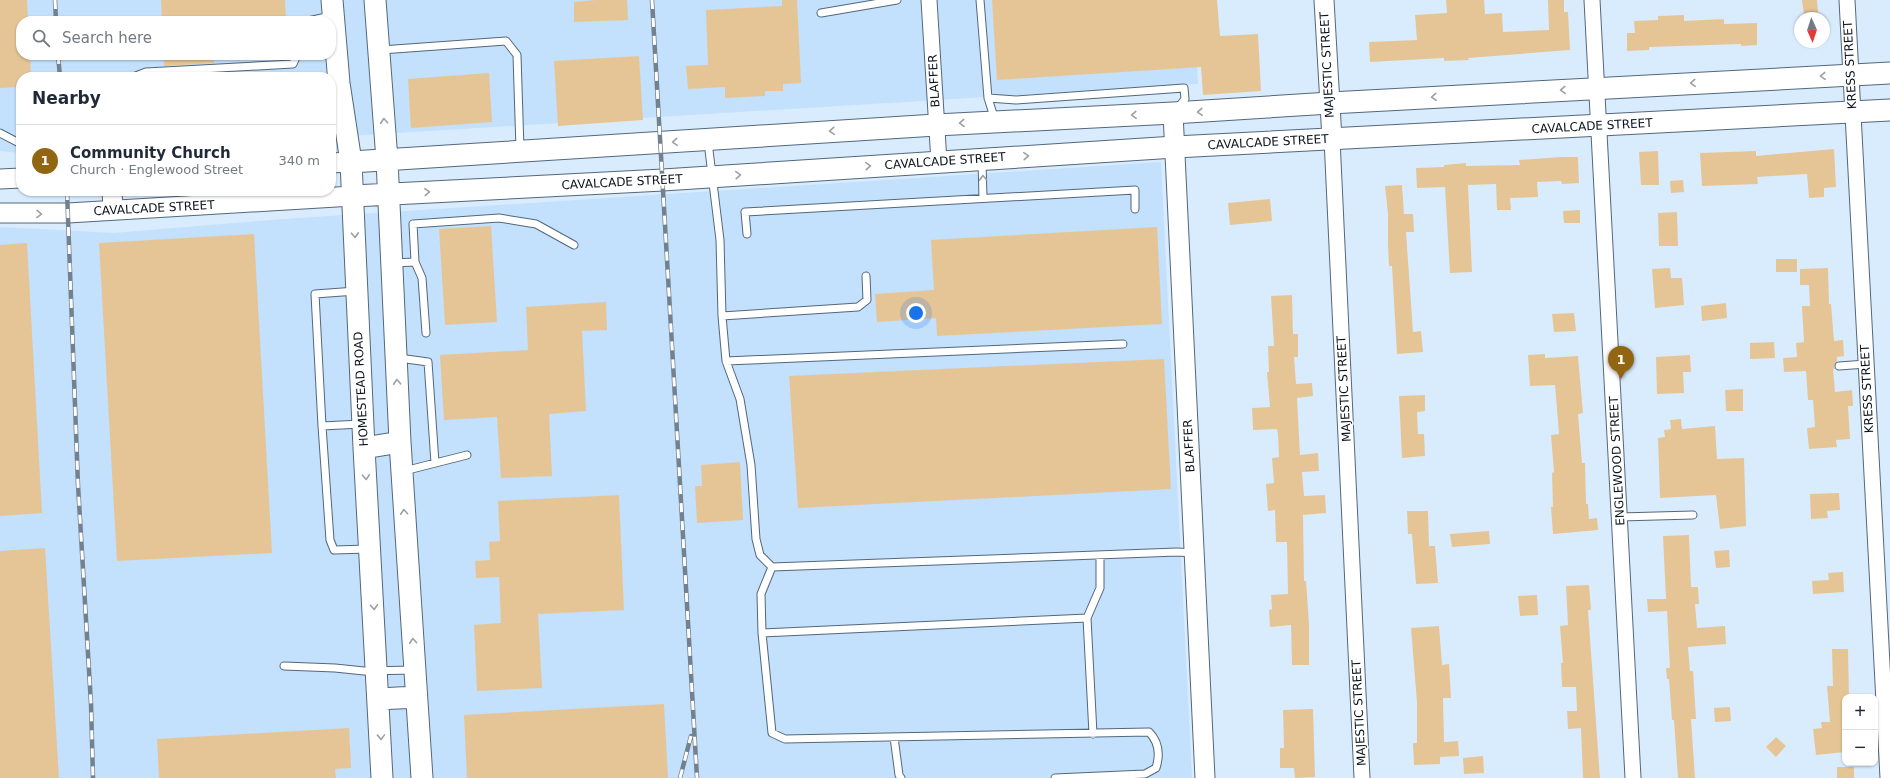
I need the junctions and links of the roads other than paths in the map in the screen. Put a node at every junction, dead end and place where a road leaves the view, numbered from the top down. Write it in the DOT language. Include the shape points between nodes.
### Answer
graph roads {
  1 [pos="375,0"];
  2 [pos="896,0"];
  3 [pos="929,0"];
  4 [pos="980,0"];
  5 [pos="1324,0"];
  6 [pos="1592,0"];
  7 [pos="1847,0"];
  8 [pos="333,8"];
  9 [pos="821,13"];
  10 [pos="318,16"];
  11 [pos="336,46"];
  12 [pos="379,50"];
  13 [pos="294,60"];
  14 [pos="146,72"];
  15 [pos="1890,73"];
  16 [pos="1851,74"];
  17 [pos="1596,88"];
  18 [pos="988,98"];
  19 [pos="1330,103"];
  20 [pos="1890,110"];
  21 [pos="1853,112"];
  22 [pos="1173,113"];
  23 [pos="995,122"];
  24 [pos="936,125"];
  25 [pos="1598,125"];
  26 [pos="0,133"];
  27 [pos="708,139"];
  28 [pos="1332,139"];
  29 [pos="16,141"];
  30 [pos="1175,147"];
  31 [pos="520,151"];
  32 [pos="981,159"];
  33 [pos="387,160"];
  34 [pos="341,162"];
  35 [pos="940,162"];
  36 [pos="711,176"];
  37 [pos="0,178"];
  38 [pos="16,178"];
  39 [pos="388,194"];
  40 [pos="112,196"];
  41 [pos="353,196"];
  42 [pos="984,198"];
  43 [pos="113,210"];
  44 [pos="1135,210"];
  45 [pos="0,213"];
  46 [pos="747,234"];
  47 [pos="574,245"];
  48 [pos="415,262"];
  49 [pos="391,263"];
  50 [pos="866,276"];
  51 [pos="357,291"];
  52 [pos="722,316"];
  53 [pos="426,333"];
  54 [pos="1123,344"];
  55 [pos="396,358"];
  56 [pos="726,361"];
  57 [pos="1866,364"];
  58 [pos="1839,366"];
  59 [pos="363,424"];
  60 [pos="322,426"];
  61 [pos="400,442"];
  62 [pos="364,448"];
  63 [pos="467,455"];
  64 [pos="435,463"];
  65 [pos="402,472"];
  66 [pos="1692,515"];
  67 [pos="1620,517"];
  68 [pos="370,549"];
  69 [pos="1194,553"];
  70 [pos="1100,555"];
  71 [pos="772,567"];
  72 [pos="1087,618"];
  73 [pos="762,633"];
  74 [pos="284,666"];
  75 [pos="414,670"];
  76 [pos="378,672"];
  77 [pos="416,697"];
  78 [pos="379,699"];
  79 [pos="1093,734"];
  80 [pos="894,737"];
  81 [pos="382,778"];
  82 [pos="422,778"];
  83 [pos="902,778"];
  84 [pos="1055,778"];
  85 [pos="1205,778"];
  86 [pos="1362,778"];
  87 [pos="1634,778"];
  88 [pos="1888,778"];
  1 -- 12 [label="main road"];
  2 -- 9 [label="lane"];
  3 -- 24 [label="street, BLAFFER"];
  4 -- 18 [label="lane"];
  5 -- 19 [label="street, MAJESTIC STREET"];
  6 -- 17 [label="street, ENGLEWOOD STREET"];
  7 -- 16 [label="street, KRESS STREET"];
  8 -- 10 [label="lane"];
  11 -- 34 [label="main road, HOMESTEAD ROAD"];
  12 -- 31 [label="lane" via="506,41 517,55"];
  33 -- 12 [label="main road, one-way"];
  13 -- 14 [label="lane" via="293,64"];
  15 -- 16 [label="main road"];
  16 -- 17 [label="main road, one-way"];
  16 -- 21 [label="street, KRESS STREET"];
  17 -- 19 [label="main road, one-way"];
  17 -- 25 [label="street, ENGLEWOOD STREET"];
  18 -- 22 [label="lane" via="1016,100 1184,88 1184,99"];
  18 -- 23 [label="lane"];
  19 -- 22 [label="main road, one-way"];
  19 -- 28 [label="street, MAJESTIC STREET"];
  20 -- 21 [label="main road, CAVALCADE STREET"];
  21 -- 25 [label="main road, CAVALCADE STREET"];
  21 -- 57 [label="street, KRESS STREET"];
  22 -- 23 [label="main road, one-way"];
  22 -- 30 [label="street, BLAFFER"];
  23 -- 24 [label="main road, one-way"];
  24 -- 27 [label="main road, one-way"];
  24 -- 35 [label="street, BLAFFER"];
  25 -- 28 [label="main road, CAVALCADE STREET"];
  25 -- 67 [label="street, ENGLEWOOD STREET"];
  26 -- 29 [label="lane"];
  27 -- 31 [label="main road, one-way"];
  27 -- 36 [label="lane"];
  28 -- 30 [label="main road, CAVALCADE STREET"];
  28 -- 86 [label="street, MAJESTIC STREET"];
  32 -- 30 [label="main road, CAVALCADE STREET, one-way"];
  30 -- 69 [label="street, BLAFFER"];
  31 -- 33 [label="main road"];
  32 -- 35 [label="main road, CAVALCADE STREET"];
  42 -- 32 [label="lane, one-way"];
  33 -- 34 [label="main road"];
  33 -- 39 [label="main road"];
  34 -- 41 [label="main road, HOMESTEAD ROAD"];
  36 -- 35 [label="main road, CAVALCADE STREET, one-way"];
  39 -- 36 [label="main road, CAVALCADE STREET, one-way"];
  36 -- 52 [label="lane" via="720,240"];
  37 -- 38 [label="street"];
  39 -- 41 [label="main road, CAVALCADE STREET"];
  39 -- 49 [label="main road"];
  40 -- 43 [label="street"];
  41 -- 43 [label="street, CAVALCADE STREET"];
  41 -- 51 [label="main road, HOMESTEAD ROAD, one-way"];
  42 -- 44 [label="lane" via="1135,190"];
  42 -- 46 [label="lane" via="746,212"];
  45 -- 43 [label="street, CAVALCADE STREET, one-way" via="48,214"];
  47 -- 48 [label="lane" via="536,224 499,218 413,224"];
  48 -- 49 [label="lane"];
  48 -- 53 [label="lane" via="422,278"];
  49 -- 55 [label="main road"];
  50 -- 52 [label="lane" via="866,300 858,307"];
  51 -- 59 [label="main road, HOMESTEAD ROAD"];
  51 -- 60 [label="lane" via="315,294"];
  52 -- 56 [label="lane"];
  54 -- 56 [label="lane"];
  61 -- 55 [label="main road, one-way"];
  55 -- 64 [label="lane" via="428,362"];
  56 -- 71 [label="lane" via="740,399 751,465 756,539 760,555"];
  57 -- 58 [label="lane"];
  57 -- 88 [label="street, KRESS STREET"];
  59 -- 60 [label="lane"];
  59 -- 62 [label="main road, HOMESTEAD ROAD"];
  60 -- 68 [label="lane" via="330,540 334,550"];
  61 -- 62 [label="main road"];
  61 -- 65 [label="main road"];
  62 -- 68 [label="main road, HOMESTEAD ROAD, one-way"];
  63 -- 64 [label="lane"];
  64 -- 65 [label="lane"];
  75 -- 65 [label="main road, one-way"];
  66 -- 67 [label="lane"];
  67 -- 87 [label="street, ENGLEWOOD STREET"];
  68 -- 76 [label="main road, HOMESTEAD ROAD, one-way"];
  69 -- 70 [label="lane"];
  69 -- 85 [label="street, BLAFFER"];
  70 -- 71 [label="lane"];
  70 -- 72 [label="lane" via="1100,588"];
  71 -- 73 [label="lane" via="761,594"];
  72 -- 73 [label="lane"];
  72 -- 79 [label="lane"];
  73 -- 80 [label="lane" via="772,733 785,739"];
  74 -- 76 [label="lane"];
  75 -- 76 [label="lane"];
  75 -- 77 [label="main road"];
  76 -- 78 [label="main road, HOMESTEAD ROAD"];
  77 -- 78 [label="main road"];
  77 -- 82 [label="main road"];
  78 -- 81 [label="main road, HOMESTEAD ROAD, one-way"];
  79 -- 80 [label="lane"];
  79 -- 84 [label="lane" via="1149,732 1156,738 1159,758 1156,768 1145,774"];
  80 -- 83 [label="lane" via="899,775"];
}
